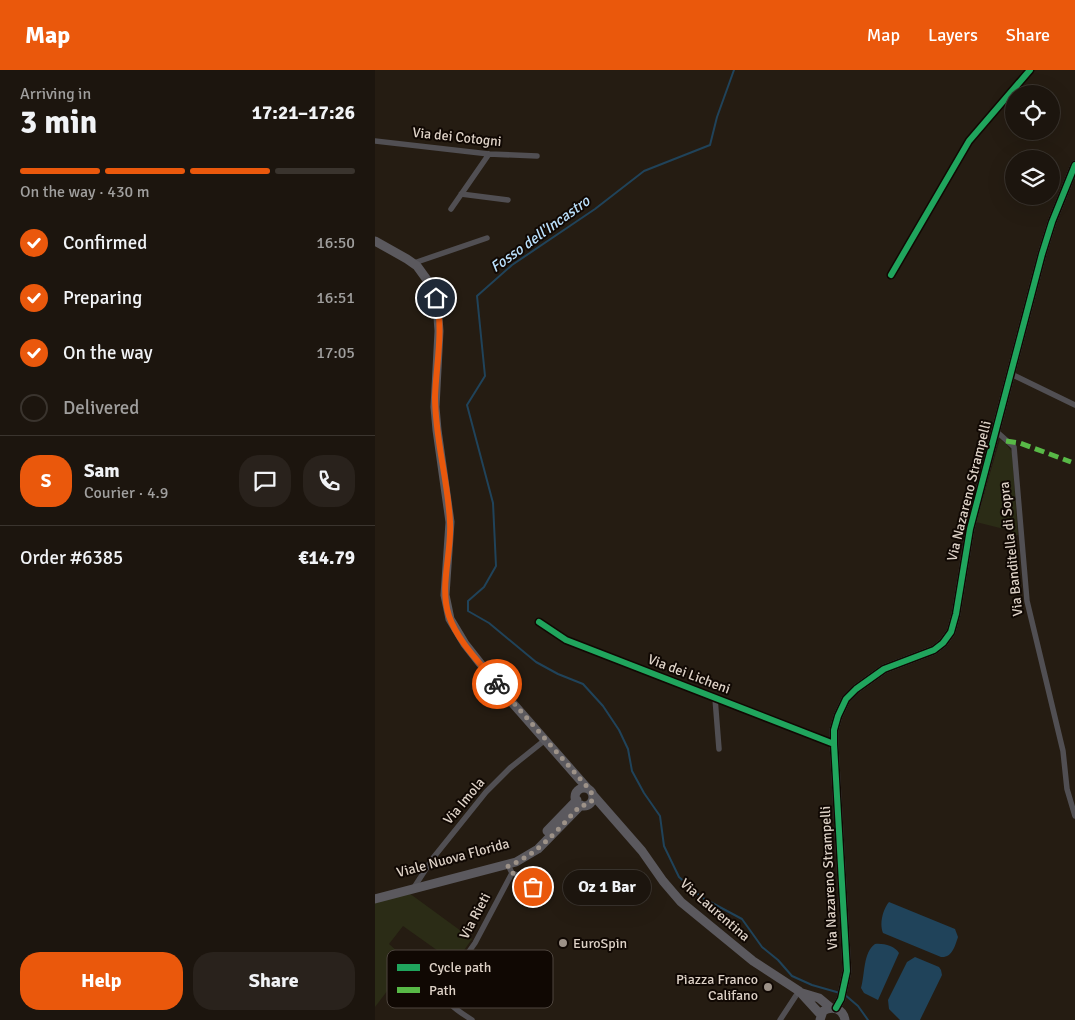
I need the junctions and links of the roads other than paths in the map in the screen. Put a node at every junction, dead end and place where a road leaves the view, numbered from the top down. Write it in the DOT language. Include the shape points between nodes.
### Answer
graph roads {
  1 [pos="1030,70"];
  2 [pos="375,141"];
  3 [pos="489,154"];
  4 [pos="537,156"];
  5 [pos="1075,165"];
  6 [pos="461,194"];
  7 [pos="509,200"];
  8 [pos="451,209"];
  9 [pos="487,238"];
  10 [pos="375,241"];
  11 [pos="414,263"];
  12 [pos="891,275"];
  13 [pos="1011,374"];
  14 [pos="1075,405"];
  15 [pos="997,432"];
  16 [pos="539,622"];
  17 [pos="715,698"];
  18 [pos="545,740"];
  19 [pos="834,744"];
  20 [pos="553,749"];
  21 [pos="719,749"];
  22 [pos="591,792"];
  23 [pos="580,801"];
  24 [pos="607,812"];
  25 [pos="1075,816"];
  26 [pos="510,869"];
  27 [pos="415,886"];
  28 [pos="375,894"];
  29 [pos="543,898"];
  30 [pos="375,899"];
  31 [pos="470,950"];
  32 [pos="799,992"];
  33 [pos="454,1008"];
  34 [pos="834,1008"];
  35 [pos="820,1017"];
  36 [pos="472,1020"];
  37 [pos="780,1020"];
  38 [pos="846,1020"];
  1 -- 12 [label="street" via="969,141"];
  2 -- 3 [label="street, Via dei Cotogni"];
  3 -- 4 [label="street, Via dei Cotogni"];
  3 -- 6 [label="street"];
  5 -- 13 [label="street, Via Nazareno Strampelli" via="1044,247"];
  6 -- 7 [label="street"];
  6 -- 8 [label="street"];
  9 -- 11 [label="street"];
  10 -- 11 [label="street"];
  11 -- 18 [label="street, Via Laurentina" via="432,288 439,314 436,420 450,522 445,595 450,619 462,640 502,691"];
  13 -- 14 [label="street"];
  13 -- 15 [label="street, Via Nazareno Strampelli"];
  15 -- 19 [label="street, Via Nazareno Strampelli" via="970,530 956,614 949,636 934,650 880,671 856,688 838,716"];
  15 -- 25 [label="street, Via Banditella di Sopra" via="1014,447 1029,608"];
  16 -- 17 [label="street, Via dei Licheni" via="566,640"];
  17 -- 19 [label="street, Via dei Licheni"];
  17 -- 21 [label="street"];
  18 -- 20 [label="street, Via Laurentina"];
  18 -- 27 [label="street, Via Imola" via="490,788 437,853"];
  19 -- 34 [label="street, Via Nazareno Strampelli" via="847,971 841,999"];
  20 -- 22 [label="street, Via Laurentina"];
  20 -- 23 [label="street, Via Laurentina" via="573,780"];
  22 -- 23 [label="street" via="592,800"];
  22 -- 23 [label="street" via="580,789"];
  22 -- 24 [label="street, Via Laurentina"];
  23 -- 24 [label="street, Via Laurentina"];
  23 -- 26 [label="street, Viale Nuova Florida" via="538,849"];
  23 -- 27 [label="street, Viale Nuova Florida" via="519,855"];
  24 -- 32 [label="street, Via Laurentina" via="681,902 753,961"];
  26 -- 27 [label="street, Viale Nuova Florida"];
  26 -- 29 [label="street" via="523,877"];
  26 -- 31 [label="street, Via Rieti"];
  27 -- 28 [label="street, Viale Nuova Florida"];
  27 -- 30 [label="street, Viale Nuova Florida"];
  32 -- 34 [label="street, Via Laurentina" via="819,998"];
  32 -- 35 [label="street, Via Laurentina"];
  32 -- 37 [label="street"];
  33 -- 36 [label="street, Via Rieti"];
  34 -- 35 [label="street" via="827,1009"];
  34 -- 38 [label="street" via="842,1012"];
}
